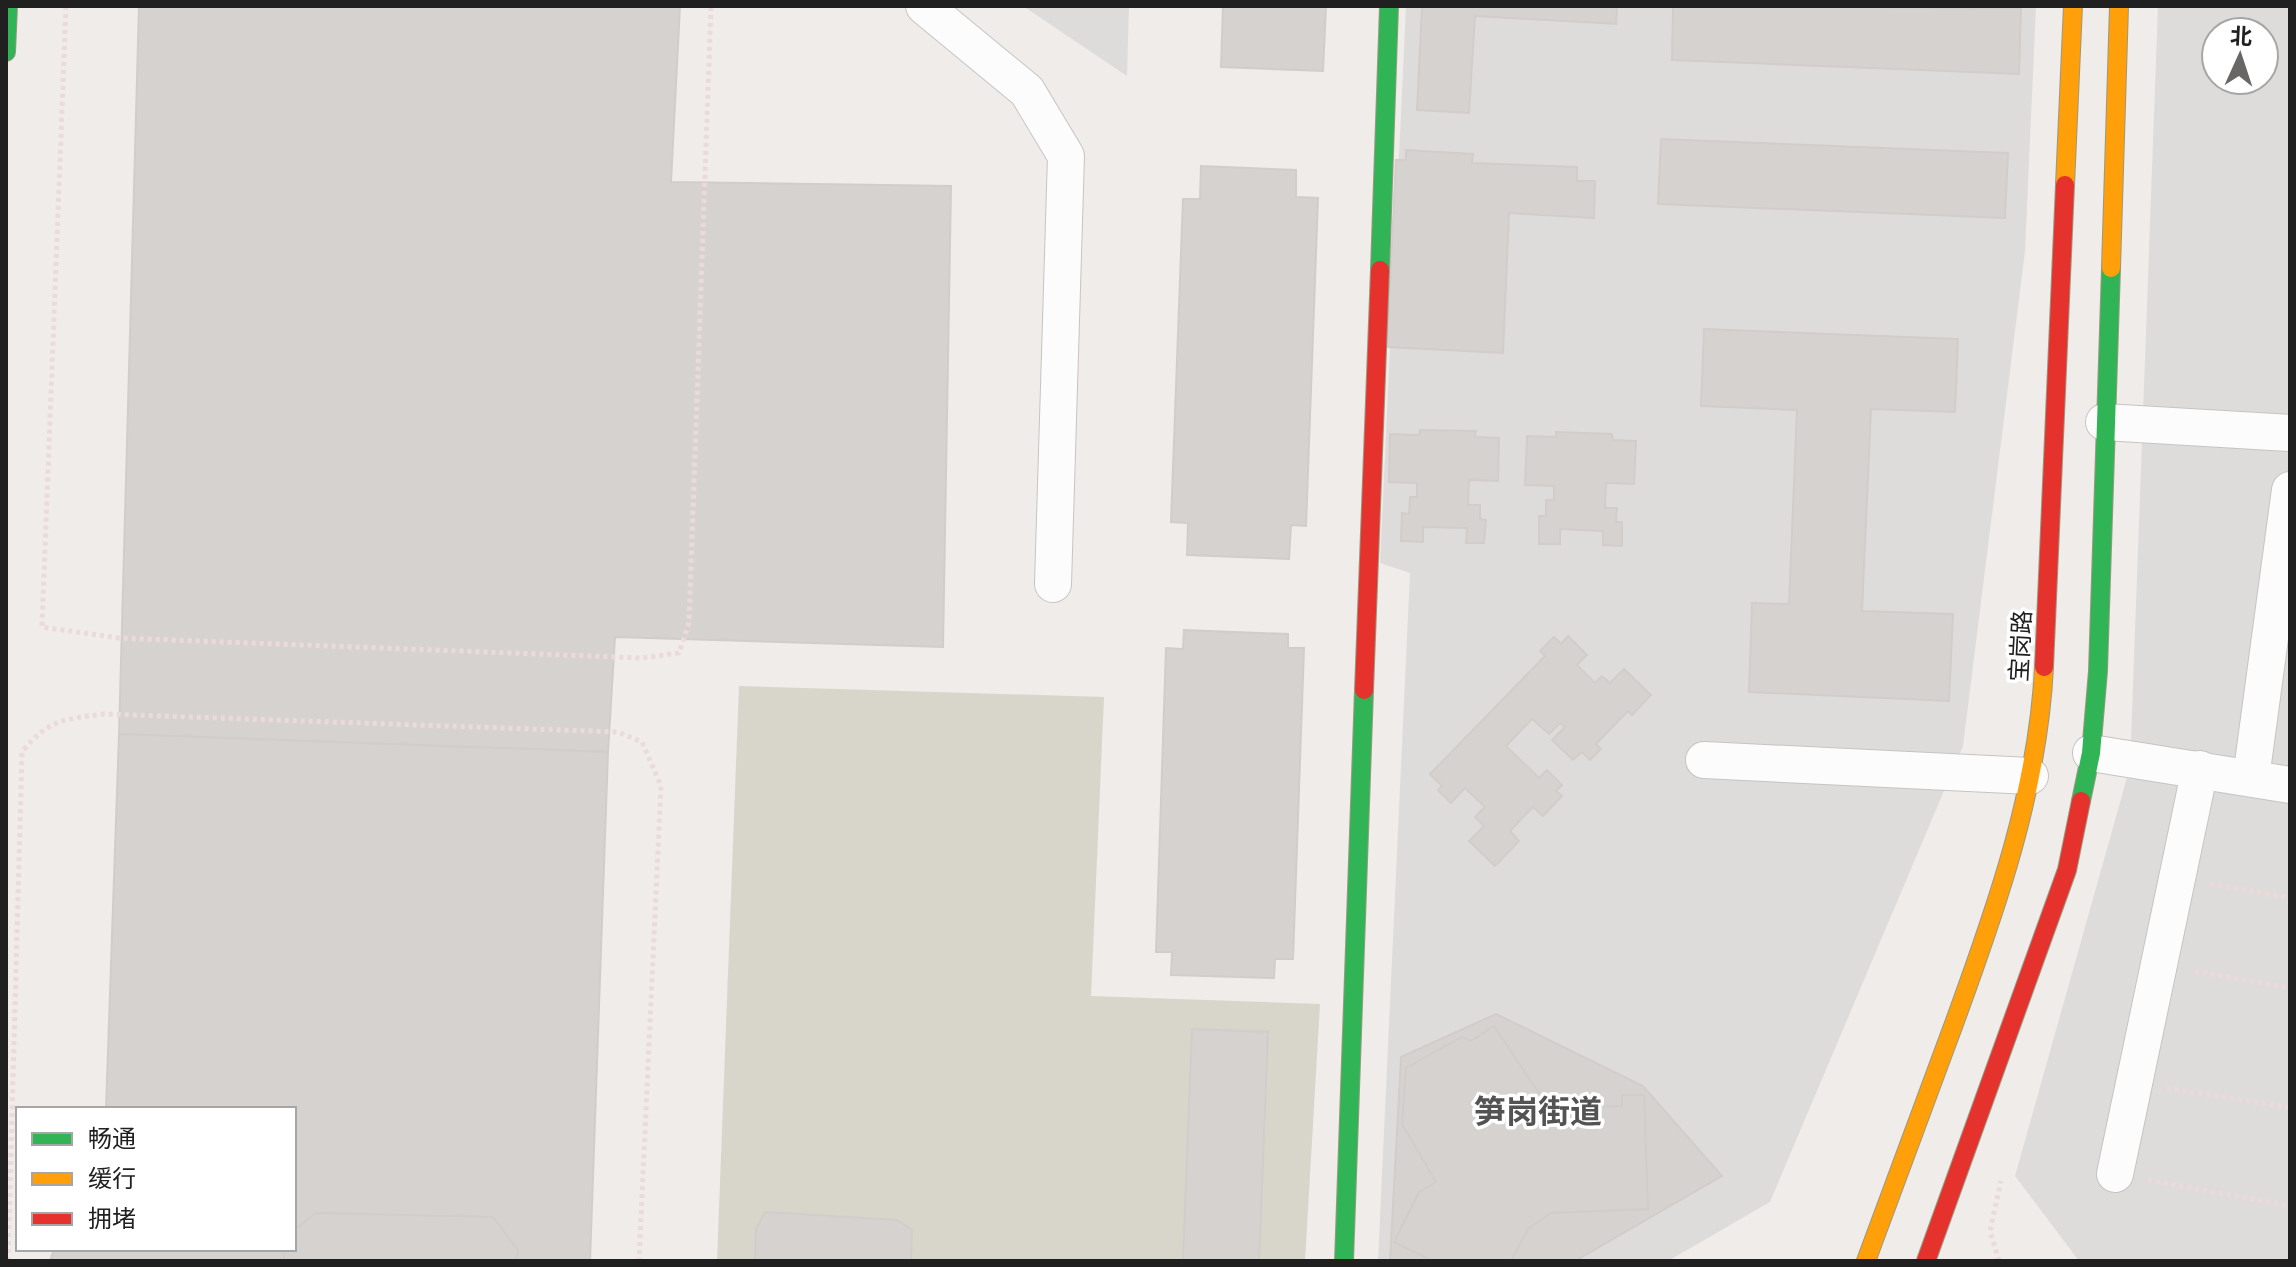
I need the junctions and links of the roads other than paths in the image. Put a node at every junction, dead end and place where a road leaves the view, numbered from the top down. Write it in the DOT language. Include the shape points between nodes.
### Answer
graph roads {
  1 [pos="8,6"];
  2 [pos="924,6"];
  3 [pos="1389,6"];
  4 [pos="2073,6"];
  5 [pos="2119,6"];
  6 [pos="6,52"];
  7 [pos="2104,422"];
  8 [pos="2290,433"];
  9 [pos="2290,490"];
  10 [pos="1053,584"];
  11 [pos="2091,753"];
  12 [pos="1704,760"];
  13 [pos="2200,769"];
  14 [pos="2030,776"];
  15 [pos="2251,778"];
  16 [pos="2290,785"];
  17 [pos="1960,1170"];
  18 [pos="1900,1171"];
  19 [pos="2115,1174"];
  20 [pos="1862,1223"];
  21 [pos="1957,1226"];
  22 [pos="1344,1261"];
  23 [pos="1866,1261"];
  24 [pos="1926,1261"];
  1 -- 6 [label="main road"];
  2 -- 10 [label="street" via="1027,91 1066,156"];
  3 -- 22 [label="main road"];
  4 -- 14 [label="main road, 宝岗路" via="2042,707"];
  5 -- 7 [label="main road"];
  7 -- 8 [label="street"];
  7 -- 11 [label="main road"];
  9 -- 15 [label="street"];
  11 -- 13 [label="street"];
  11 -- 17 [label="main road" via="2067,870"];
  12 -- 14 [label="street"];
  13 -- 15 [label="street"];
  13 -- 19 [label="street"];
  14 -- 18 [label="main road, 宝岗路" via="2003,890"];
  15 -- 16 [label="street"];
  17 -- 21 [label="main road"];
  17 -- 24 [label="main road"];
  18 -- 20 [label="main road"];
  18 -- 23 [label="main road, 宝岗路"];
}
